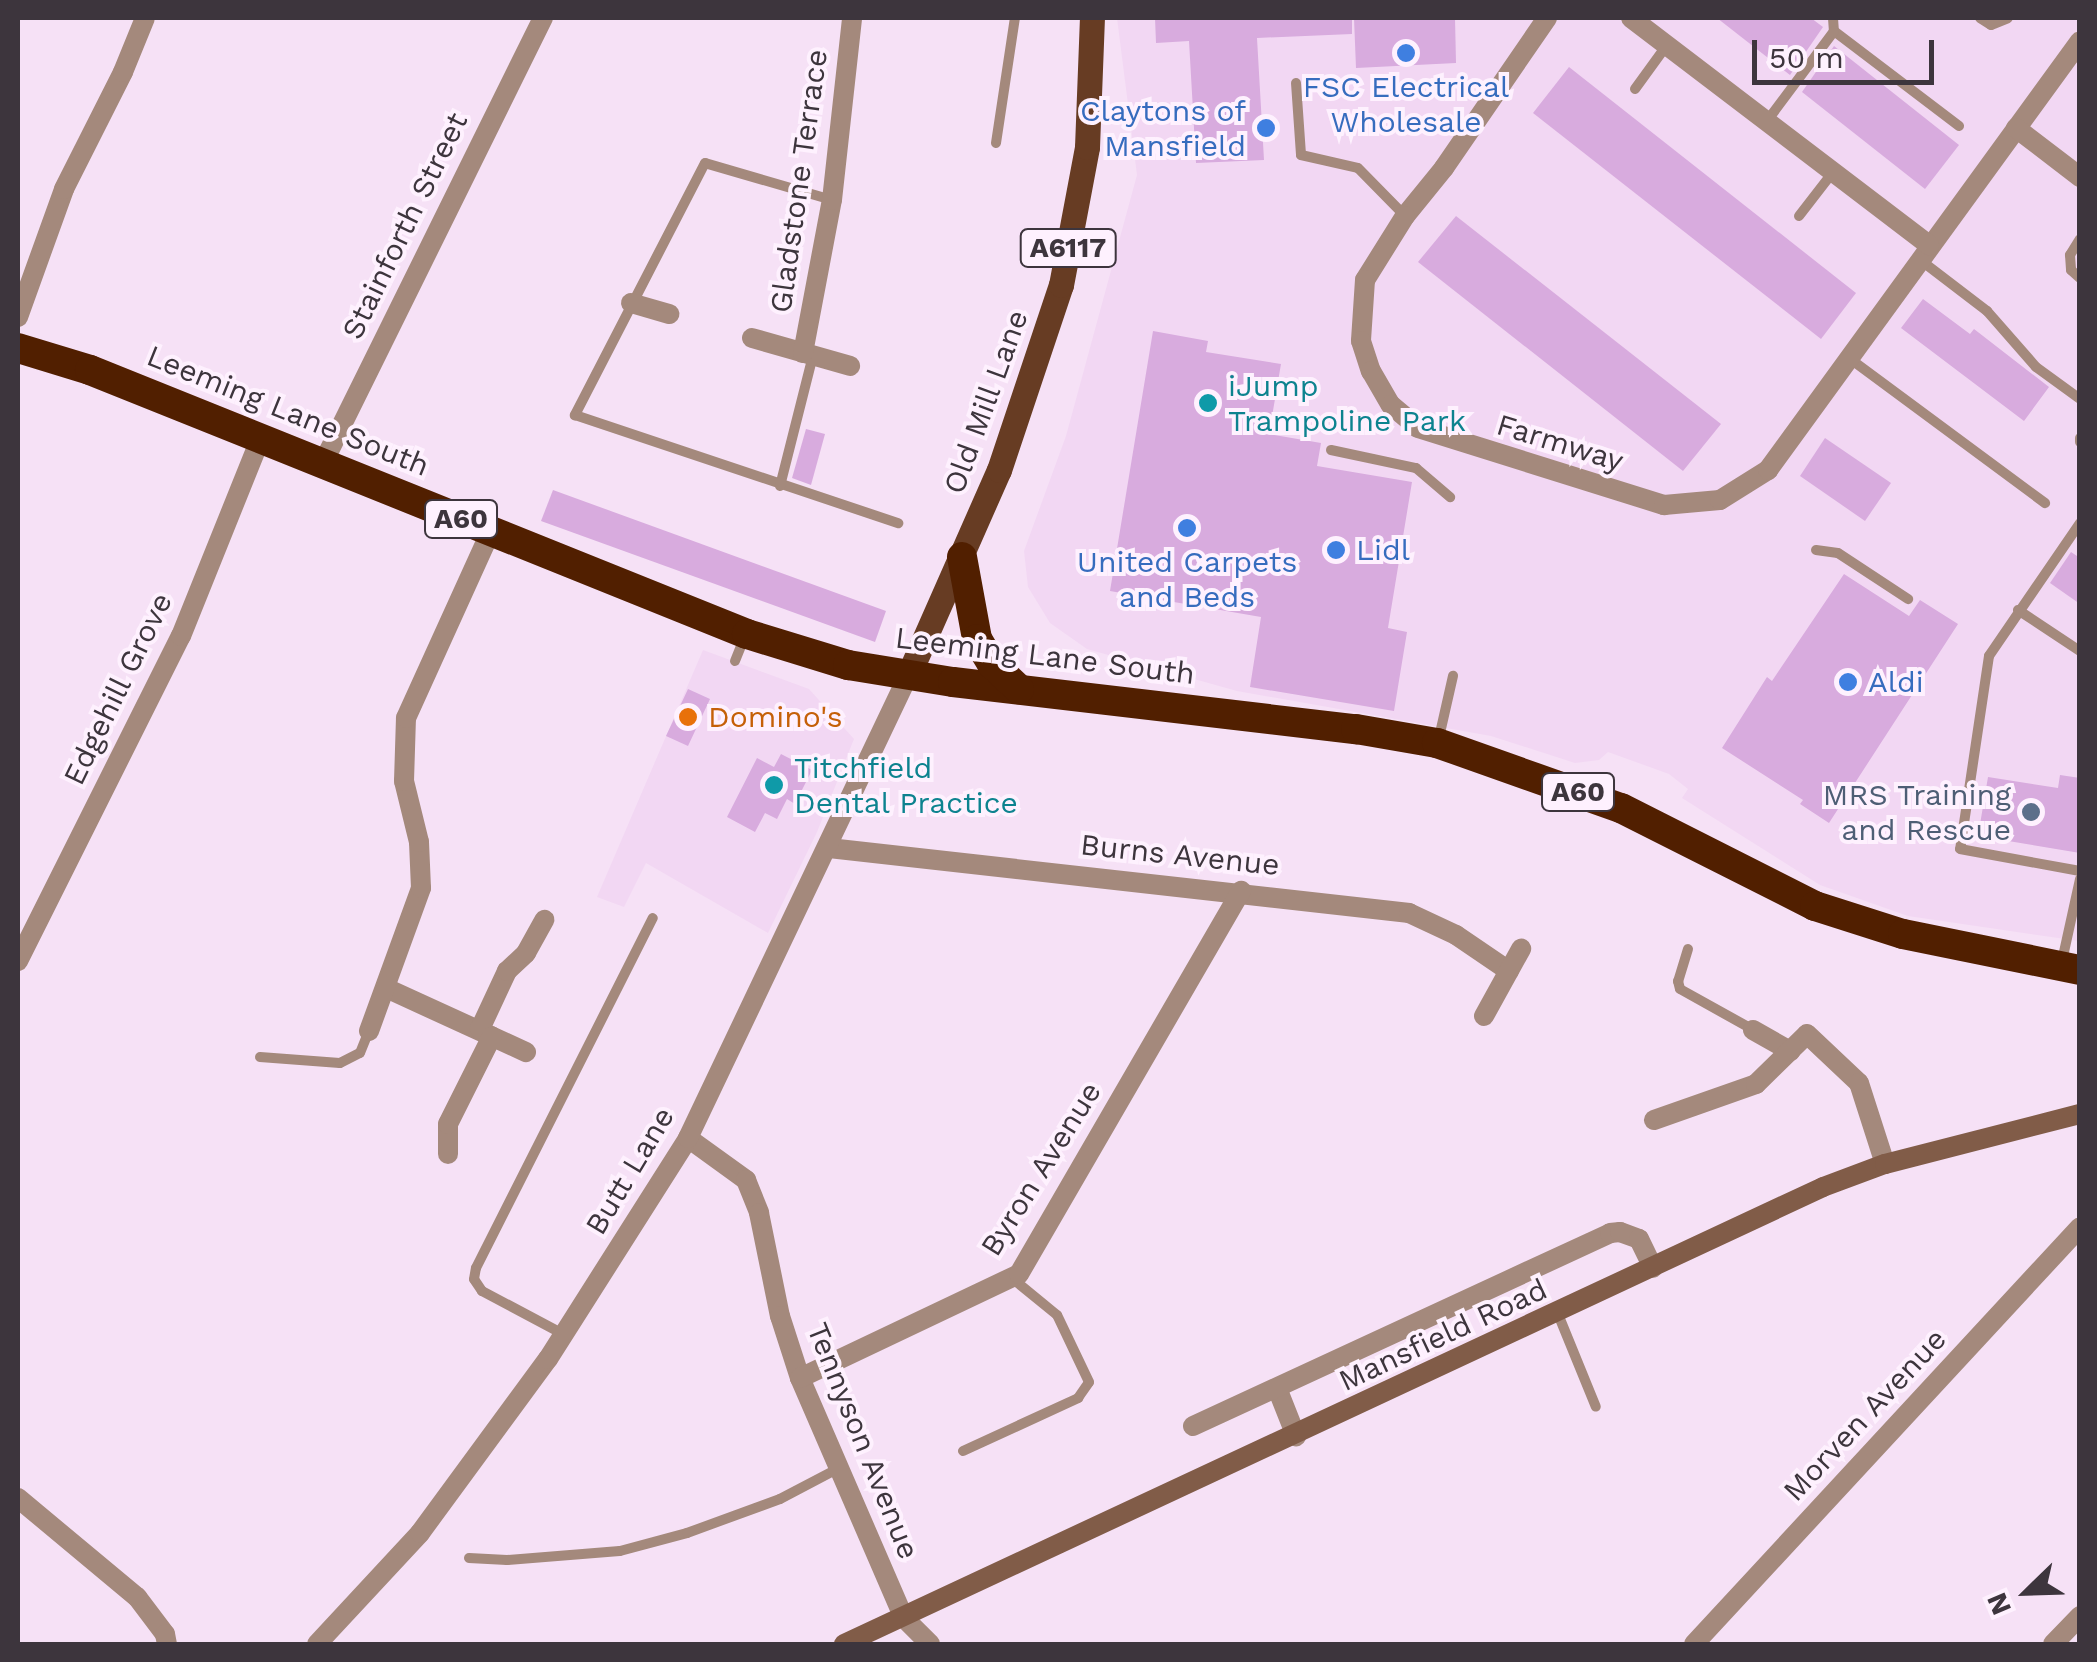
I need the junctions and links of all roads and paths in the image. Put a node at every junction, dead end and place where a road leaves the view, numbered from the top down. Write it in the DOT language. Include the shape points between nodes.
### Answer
graph roads {
  1 [pos="145,18"];
  2 [pos="543,18"];
  3 [pos="852,18"];
  4 [pos="1015,18"];
  5 [pos="1088,18"];
  6 [pos="1547,18"];
  7 [pos="1630,18"];
  8 [pos="1833,18"];
  9 [pos="1980,18"];
  10 [pos="2008,18"];
  11 [pos="1834,31"];
  12 [pos="2080,41"];
  13 [pos="1667,45"];
  14 [pos="1296,83"];
  15 [pos="1635,89"];
  16 [pos="1766,122"];
  17 [pos="1959,126"];
  18 [pos="2016,128"];
  19 [pos="996,143"];
  20 [pos="1833,172"];
  21 [pos="2080,177"];
  22 [pos="832,200"];
  23 [pos="1405,216"];
  24 [pos="1799,216"];
  25 [pos="2080,239"];
  26 [pos="1924,252"];
  27 [pos="2080,278"];
  28 [pos="631,303"];
  29 [pos="669,314"];
  30 [pos="18,317"];
  31 [pos="752,338"];
  32 [pos="18,348"];
  33 [pos="808,354"];
  34 [pos="1848,357"];
  35 [pos="850,366"];
  36 [pos="2080,399"];
  37 [pos="261,437"];
  38 [pos="1331,450"];
  39 [pos="323,463"];
  40 [pos="780,486"];
  41 [pos="1450,498"];
  42 [pos="2045,504"];
  43 [pos="898,523"];
  44 [pos="2080,523"];
  45 [pos="491,531"];
  46 [pos="1816,550"];
  47 [pos="962,557"];
  48 [pos="1908,599"];
  49 [pos="2018,610"];
  50 [pos="2080,651"];
  51 [pos="908,676"];
  52 [pos="1453,676"];
  53 [pos="1018,688"];
  54 [pos="1438,743"];
  55 [pos="829,848"];
  56 [pos="2080,870"];
  57 [pos="2080,879"];
  58 [pos="1241,891"];
  59 [pos="654,918"];
  60 [pos="544,920"];
  61 [pos="1688,949"];
  62 [pos="1521,950"];
  63 [pos="18,961"];
  64 [pos="2070,969"];
  65 [pos="1509,970"];
  66 [pos="386,988"];
  67 [pos="1484,1016"];
  68 [pos="1753,1030"];
  69 [pos="369,1031"];
  70 [pos="486,1032"];
  71 [pos="1790,1051"];
  72 [pos="526,1052"];
  73 [pos="260,1057"];
  74 [pos="2080,1114"];
  75 [pos="1654,1120"];
  76 [pos="688,1138"];
  77 [pos="448,1154"];
  78 [pos="1885,1164"];
  79 [pos="2080,1227"];
  80 [pos="1654,1268"];
  81 [pos="1012,1280"];
  82 [pos="1558,1314"];
  83 [pos="563,1334"];
  84 [pos="800,1378"];
  85 [pos="1277,1388"];
  86 [pos="1596,1407"];
  87 [pos="1192,1426"];
  88 [pos="1296,1436"];
  89 [pos="963,1451"];
  90 [pos="840,1468"];
  91 [pos="18,1498"];
  92 [pos="469,1558"];
  93 [pos="2080,1616"];
  94 [pos="904,1618"];
  95 [pos="168,1644"];
  96 [pos="317,1644"];
  97 [pos="844,1644"];
  98 [pos="930,1644"];
  99 [pos="1694,1644"];
  100 [pos="2053,1644"];
  1 -- 30 [label="street" via="64,189"];
  2 -- 39 [label="street, Stainforth Street"];
  3 -- 22 [label="street, Gladstone Terrace"];
  4 -- 19 [label="lane"];
  5 -- 47 [label="main road, Old Mill Lane / A6117" via="1088,146 1061,286"];
  6 -- 23 [label="street, Farmway"];
  7 -- 13 [label="street"];
  8 -- 11 [label="lane"];
  9 -- 10 [label="lane" via="1990,25"];
  11 -- 16 [label="lane"];
  11 -- 17 [label="lane"];
  12 -- 18 [label="street, Farmway"];
  13 -- 15 [label="lane"];
  13 -- 16 [label="street"];
  14 -- 23 [label="lane" via="1301,155 1358,168"];
  16 -- 20 [label="street"];
  18 -- 21 [label="street"];
  18 -- 26 [label="street, Farmway"];
  20 -- 24 [label="lane"];
  20 -- 26 [label="street"];
  22 -- 28 [label="lane" via="705,163"];
  22 -- 33 [label="street, Gladstone Terrace"];
  23 -- 34 [label="street, Farmway" via="1365,280 1360,341 1391,405 1418,428 1448,441 1664,505 1694,506 1720,500 1768,470"];
  25 -- 27 [label="lane" via="2070,256"];
  26 -- 34 [label="street, Farmway"];
  26 -- 36 [label="lane" via="2036,366"];
  28 -- 29 [label="street"];
  28 -- 40 [label="lane" via="576,415"];
  31 -- 33 [label="street"];
  32 -- 37 [label="highway, Leeming Lane South / A60"];
  33 -- 35 [label="street"];
  33 -- 40 [label="lane"];
  34 -- 42 [label="lane"];
  37 -- 39 [label="highway, Leeming Lane South / A60"];
  37 -- 63 [label="street, Edgehill Grove" via="180,636"];
  38 -- 41 [label="lane" via="1416,468"];
  39 -- 45 [label="highway, Leeming Lane South / A60"];
  40 -- 43 [label="lane"];
  44 -- 49 [label="lane"];
  45 -- 51 [label="highway, Leeming Lane South / A60" via="741,648"];
  45 -- 66 [label="street" via="406,718 404,781 419,842 421,888"];
  46 -- 48 [label="lane" via="1838,554"];
  47 -- 51 [label="main road, Old Mill Lane / A6117"];
  47 -- 53 [label="highway" via="977,639"];
  49 -- 50 [label="lane"];
  49 -- 56 [label="lane" via="1988,656 1960,849"];
  51 -- 53 [label="highway, Leeming Lane South / A60"];
  51 -- 55 [label="street, Butt Lane"];
  52 -- 54 [label="lane"];
  53 -- 54 [label="highway, Leeming Lane South / A60"];
  54 -- 64 [label="highway, Leeming Lane South / A60" via="1622,808 1814,906 1904,934"];
  55 -- 58 [label="street, Burns Avenue"];
  55 -- 76 [label="street, Butt Lane"];
  57 -- 64 [label="lane"];
  58 -- 65 [label="street, Burns Avenue" via="1409,913"];
  58 -- 81 [label="street, Byron Avenue"];
  59 -- 83 [label="lane" via="476,1268 482,1291"];
  60 -- 70 [label="street" via="507,971"];
  61 -- 68 [label="lane" via="1680,989"];
  62 -- 65 [label="street"];
  65 -- 67 [label="street"];
  66 -- 69 [label="street"];
  66 -- 70 [label="street"];
  68 -- 71 [label="street"];
  69 -- 73 [label="lane" via="360,1053 340,1063"];
  70 -- 72 [label="street"];
  70 -- 77 [label="street" via="448,1124"];
  71 -- 75 [label="street" via="1756,1084"];
  71 -- 78 [label="street" via="1806,1034 1859,1084"];
  74 -- 78 [label="main road, Mansfield Road"];
  76 -- 83 [label="street, Butt Lane"];
  76 -- 84 [label="street, Tennyson Avenue" via="746,1180"];
  78 -- 80 [label="main road, Mansfield Road"];
  79 -- 99 [label="street, Morven Avenue"];
  80 -- 82 [label="main road, Mansfield Road"];
  80 -- 85 [label="street" via="1639,1240 1610,1234"];
  81 -- 84 [label="street, Byron Avenue"];
  81 -- 89 [label="lane" via="1057,1315 1089,1382 1078,1398"];
  82 -- 86 [label="lane"];
  82 -- 88 [label="main road, Mansfield Road"];
  83 -- 96 [label="street, Butt Lane" via="420,1534"];
  84 -- 90 [label="street, Tennyson Avenue"];
  85 -- 87 [label="street"];
  85 -- 88 [label="street"];
  88 -- 94 [label="main road, Mansfield Road"];
  90 -- 92 [label="lane" via="780,1498 620,1551"];
  90 -- 94 [label="street, Tennyson Avenue"];
  91 -- 95 [label="street" via="138,1597"];
  93 -- 100 [label="street"];
  94 -- 97 [label="main road, Mansfield Road"];
  94 -- 98 [label="street"];
}
